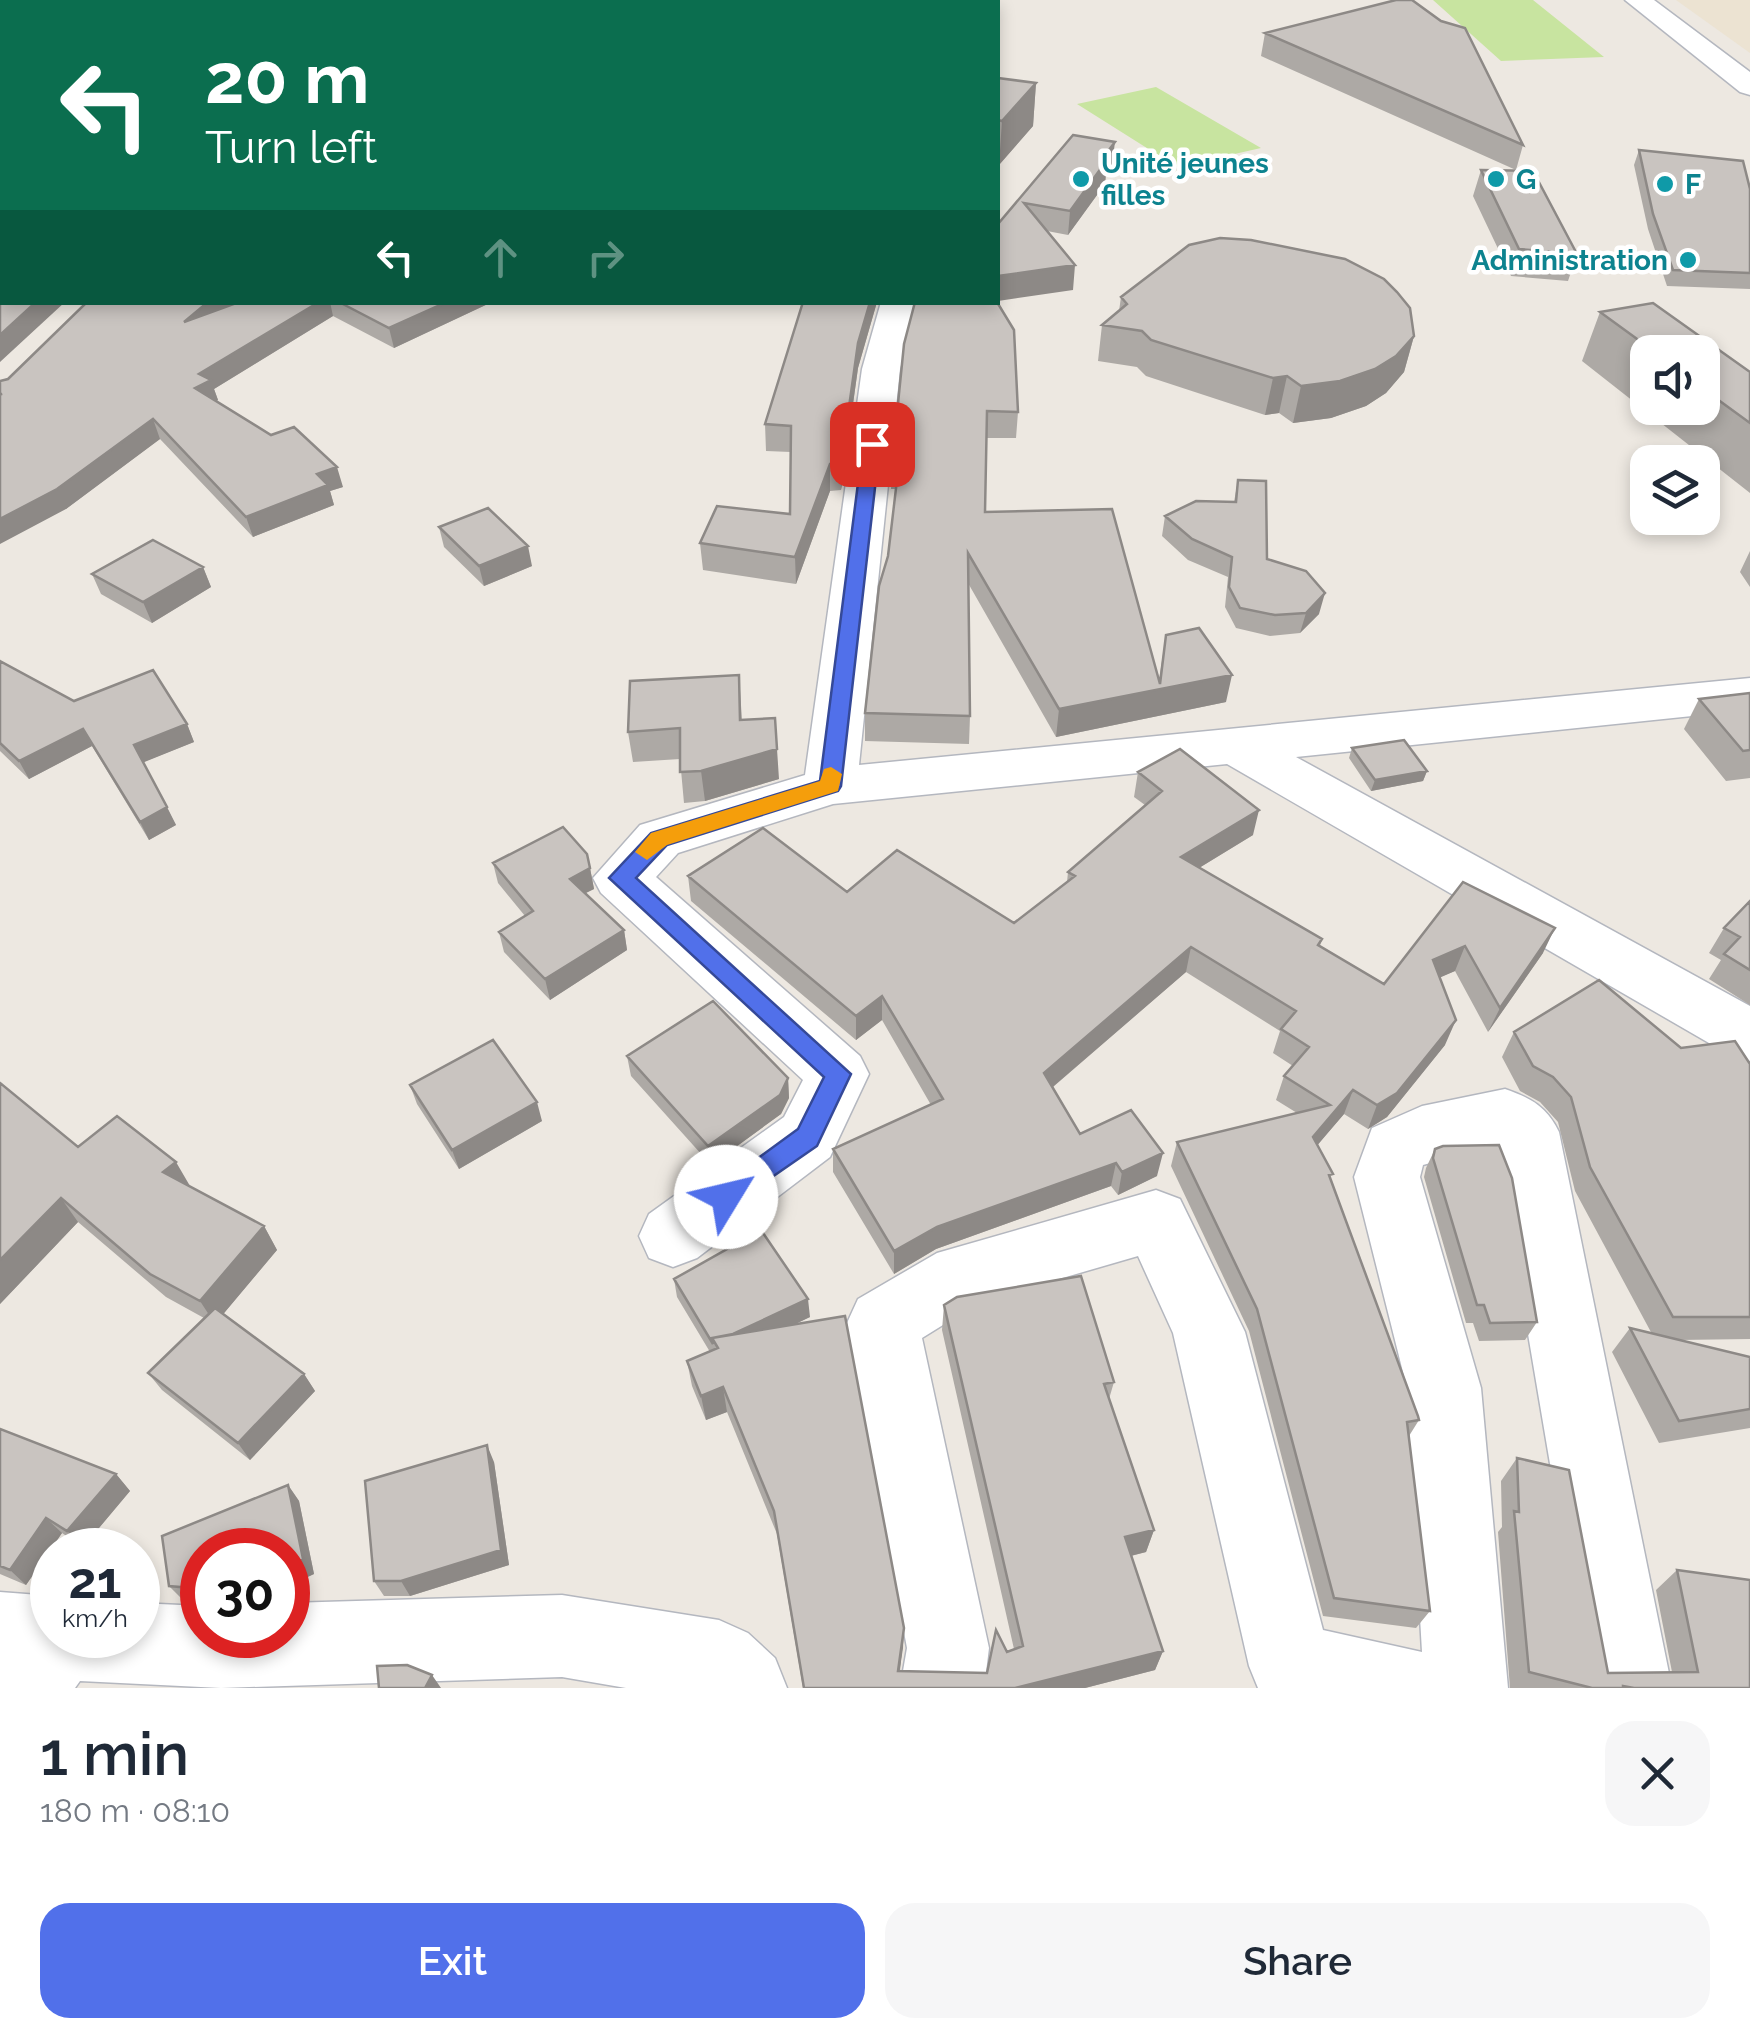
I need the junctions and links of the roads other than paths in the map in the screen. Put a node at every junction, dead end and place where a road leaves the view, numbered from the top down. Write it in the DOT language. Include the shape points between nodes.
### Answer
graph roads {
  1 [pos="1638,0"];
  2 [pos="1666,0"];
  3 [pos="1750,60"];
  4 [pos="1750,86"];
  5 [pos="898,305"];
  6 [pos="1750,694"];
  7 [pos="1236,746"];
  8 [pos="830,786"];
  9 [pos="1750,1036"];
  10 [pos="672,1236"];
  11 [pos="28,1653"];
  12 [pos="353,1665"];
  13 [pos="746,1688"];
  14 [pos="942,1688"];
  15 [pos="1408,1688"];
  16 [pos="1466,1688"];
  17 [pos="1630,1688"];
  1 -- 4 [label="street"];
  2 -- 3 [label="street"];
  5 -- 8 [label="street" via="881,368"];
  6 -- 7 [label="street"];
  7 -- 8 [label="street"];
  7 -- 9 [label="street"];
  8 -- 10 [label="street" via="659,839 621,878 838,1074 808,1138"];
  11 -- 12 [label="street" via="179,1648"];
  12 -- 13 [label="street" via="562,1636 719,1662"];
  14 -- 15 [label="street" via="948,1648 884,1324 962,1276 1156,1220 1209,1332 1290,1666"];
  16 -- 17 [label="street" via="1444,1388 1387,1177 1395,1148 1422,1134 1505,1116 1526,1132"];
}
